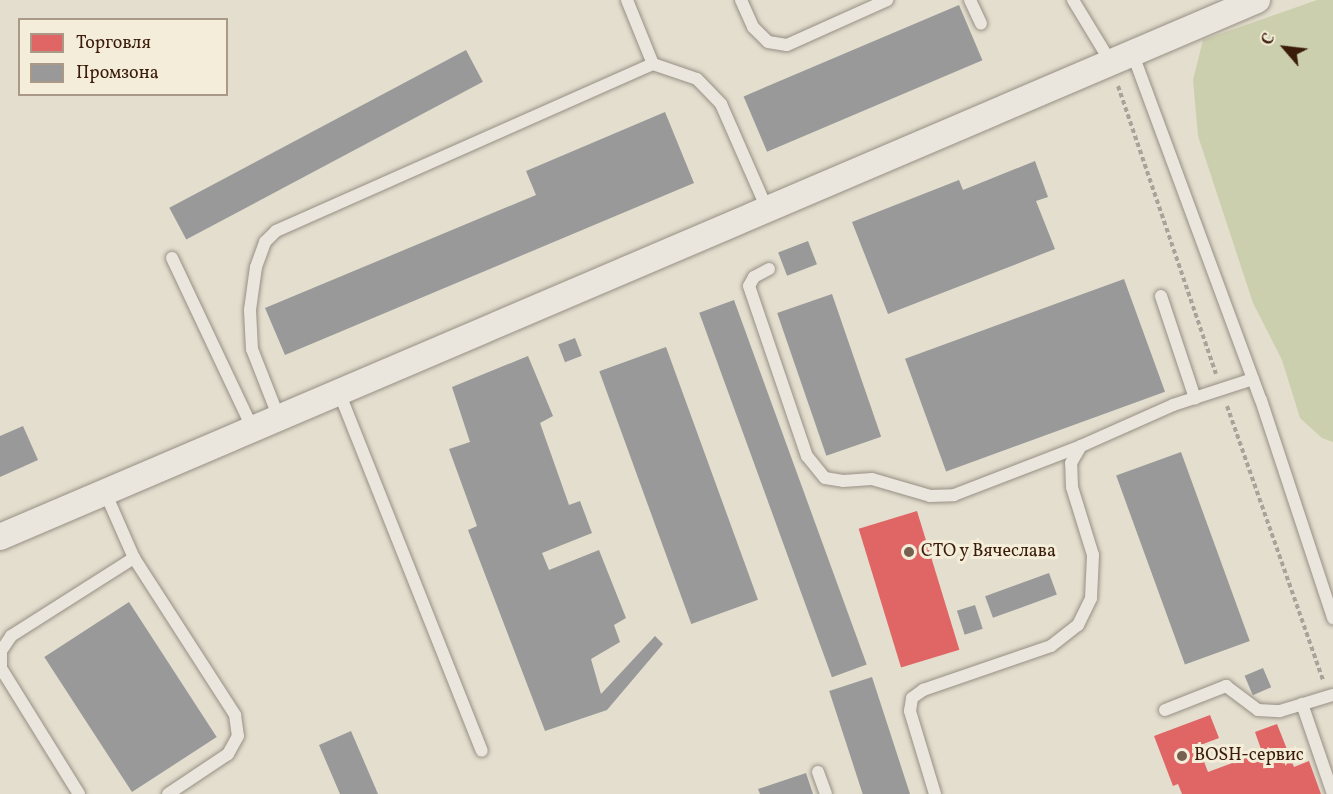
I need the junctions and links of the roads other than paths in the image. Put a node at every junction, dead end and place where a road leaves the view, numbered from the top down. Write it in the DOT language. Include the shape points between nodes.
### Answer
graph roads {
  1 [pos="627,0"];
  2 [pos="741,0"];
  3 [pos="887,0"];
  4 [pos="970,0"];
  5 [pos="1073,0"];
  6 [pos="1257,0"];
  7 [pos="981,24"];
  8 [pos="1121,57"];
  9 [pos="653,64"];
  10 [pos="767,209"];
  11 [pos="172,258"];
  12 [pos="770,269"];
  13 [pos="1161,296"];
  14 [pos="1253,379"];
  15 [pos="339,392"];
  16 [pos="1196,398"];
  17 [pos="279,418"];
  18 [pos="253,429"];
  19 [pos="1081,446"];
  20 [pos="105,492"];
  21 [pos="0,537"];
  22 [pos="134,558"];
  23 [pos="1333,618"];
  24 [pos="1333,695"];
  25 [pos="1302,704"];
  26 [pos="1165,710"];
  27 [pos="482,751"];
  28 [pos="818,772"];
  29 [pos="79,794"];
  30 [pos="168,794"];
  31 [pos="826,794"];
  32 [pos="935,794"];
  33 [pos="1333,794"];
  1 -- 9 [label="lane"];
  2 -- 3 [label="lane" via="753,27 768,42 787,45"];
  4 -- 7 [label="lane"];
  5 -- 8 [label="lane"];
  6 -- 8 [label="street"];
  8 -- 10 [label="street"];
  8 -- 14 [label="lane"];
  9 -- 10 [label="lane" via="697,79 721,104"];
  9 -- 17 [label="lane" via="276,231 265,242 256,267 250,310 252,348"];
  10 -- 15 [label="street"];
  11 -- 18 [label="lane"];
  12 -- 19 [label="lane" via="754,277 749,286 807,456 825,478 872,479 930,496 954,495"];
  13 -- 16 [label="lane"];
  14 -- 16 [label="lane"];
  14 -- 23 [label="lane"];
  15 -- 17 [label="street"];
  15 -- 27 [label="lane"];
  16 -- 19 [label="lane"];
  17 -- 18 [label="street"];
  18 -- 20 [label="street"];
  19 -- 32 [label="lane" via="1071,463 1072,487 1093,555 1091,598 1078,625 1051,646 923,690 912,698 910,711"];
  20 -- 21 [label="street"];
  20 -- 22 [label="lane"];
  22 -- 29 [label="lane" via="11,636 1,651 1,668"];
  22 -- 30 [label="lane" via="235,715 238,736 228,754"];
  24 -- 25 [label="lane"];
  25 -- 26 [label="lane" via="1280,711 1258,710 1226,686"];
  25 -- 33 [label="lane"];
  28 -- 31 [label="lane"];
}
